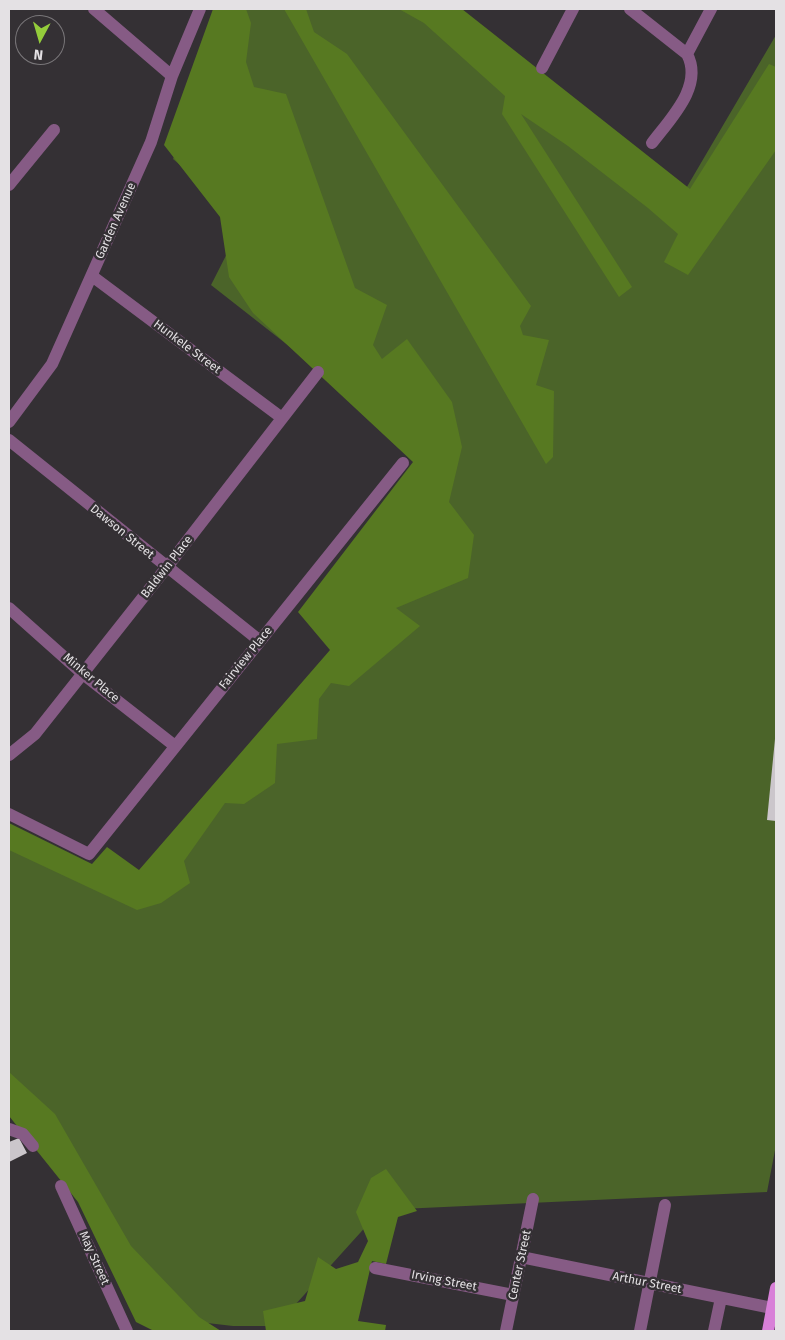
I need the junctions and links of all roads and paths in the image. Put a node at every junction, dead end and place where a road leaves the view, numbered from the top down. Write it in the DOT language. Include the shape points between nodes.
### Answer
graph roads {
  1 [pos="94,9"];
  2 [pos="200,9"];
  3 [pos="573,9"];
  4 [pos="630,9"];
  5 [pos="711,9"];
  6 [pos="687,54"];
  7 [pos="542,68"];
  8 [pos="172,76"];
  9 [pos="54,130"];
  10 [pos="652,143"];
  11 [pos="9,185"];
  12 [pos="92,276"];
  13 [pos="318,372"];
  14 [pos="282,418"];
  15 [pos="9,422"];
  16 [pos="9,440"];
  17 [pos="404,463"];
  18 [pos="167,567"];
  19 [pos="9,608"];
  20 [pos="260,641"];
  21 [pos="83,674"];
  22 [pos="175,746"];
  23 [pos="9,755"];
  24 [pos="9,814"];
  25 [pos="9,1129"];
  26 [pos="33,1146"];
  27 [pos="61,1186"];
  28 [pos="534,1199"];
  29 [pos="665,1205"];
  30 [pos="521,1257"];
  31 [pos="376,1268"];
  32 [pos="650,1283"];
  33 [pos="776,1288"];
  34 [pos="513,1295"];
  35 [pos="721,1298"];
  36 [pos="772,1308"];
  37 [pos="127,1331"];
  38 [pos="506,1331"];
  39 [pos="640,1331"];
  40 [pos="714,1331"];
  41 [pos="768,1331"];
  1 -- 8 [label="street"];
  2 -- 8 [label="street, Garden Avenue"];
  3 -- 7 [label="street"];
  4 -- 6 [label="street"];
  5 -- 6 [label="street"];
  6 -- 10 [label="street" via="692,70 689,88 682,104"];
  8 -- 12 [label="street, Garden Avenue" via="151,142"];
  9 -- 11 [label="street"];
  12 -- 14 [label="street, Hunkele Street"];
  12 -- 15 [label="street, Garden Avenue" via="52,364"];
  13 -- 14 [label="street, Baldwin Place"];
  14 -- 18 [label="street, Baldwin Place"];
  16 -- 18 [label="street, Dawson Street"];
  17 -- 20 [label="street, Fairview Place"];
  18 -- 20 [label="street, Dawson Street"];
  18 -- 21 [label="street, Baldwin Place"];
  19 -- 21 [label="street, Minker Place"];
  20 -- 22 [label="street, Fairview Place"];
  21 -- 22 [label="street, Minker Place"];
  21 -- 23 [label="street, Baldwin Place" via="35,734"];
  22 -- 24 [label="street, Fairview Place" via="89,854"];
  25 -- 26 [label="street" via="23,1134"];
  27 -- 37 [label="street, May Street"];
  28 -- 30 [label="street, Center Street"];
  29 -- 32 [label="street"];
  30 -- 32 [label="street, Arthur Street"];
  30 -- 34 [label="street, Center Street"];
  31 -- 34 [label="street, Irving Street"];
  32 -- 35 [label="street, Arthur Street"];
  32 -- 39 [label="street"];
  33 -- 36 [label="main road"];
  34 -- 38 [label="street, Center Street"];
  35 -- 36 [label="street, Arthur Street"];
  35 -- 40 [label="street"];
  36 -- 41 [label="main road"];
}
